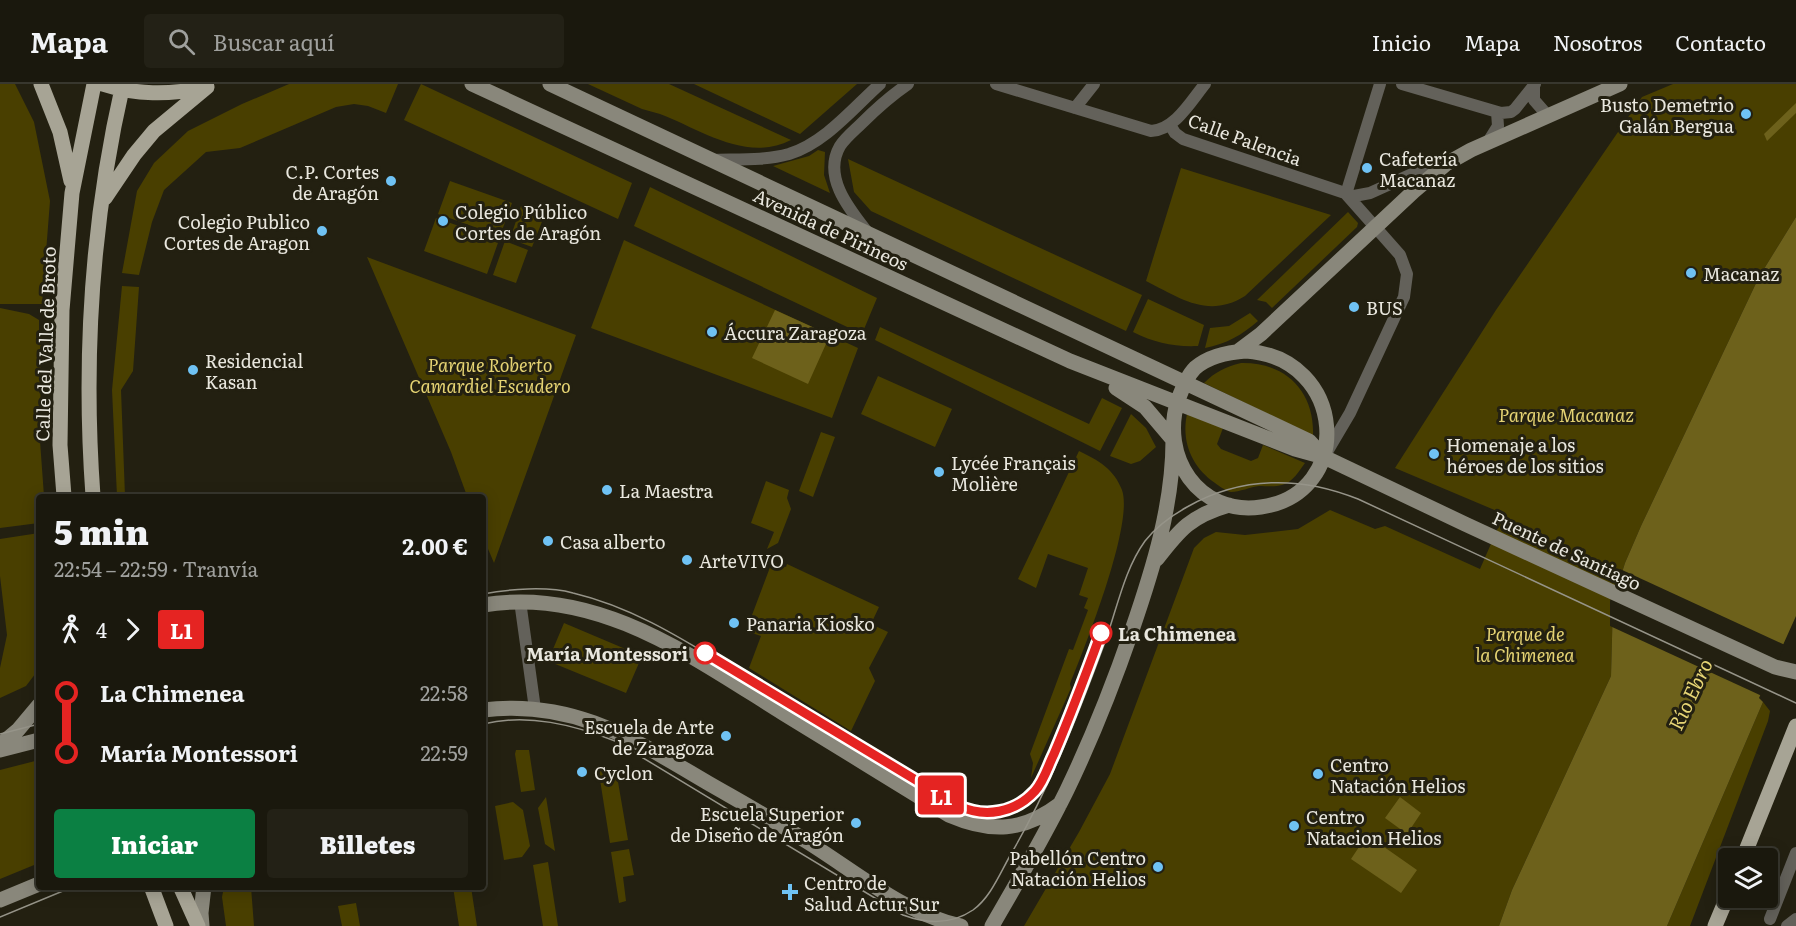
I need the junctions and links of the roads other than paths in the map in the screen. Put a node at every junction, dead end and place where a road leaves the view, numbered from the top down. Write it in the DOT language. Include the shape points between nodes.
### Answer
graph roads {
  1 [pos="41,84"];
  2 [pos="94,84"];
  3 [pos="103,84"];
  4 [pos="472,84"];
  5 [pos="550,84"];
  6 [pos="880,84"];
  7 [pos="908,84"];
  8 [pos="996,84"];
  9 [pos="1094,84"];
  10 [pos="1205,84"];
  11 [pos="1380,84"];
  12 [pos="1402,84"];
  13 [pos="1620,84"];
  14 [pos="1534,85"];
  15 [pos="212,86"];
  16 [pos="123,87"];
  17 [pos="1075,108"];
  18 [pos="1497,112"];
  19 [pos="1548,116"];
  20 [pos="1170,125"];
  21 [pos="1488,142"];
  22 [pos="710,160"];
  23 [pos="1453,160"];
  24 [pos="72,193"];
  25 [pos="1346,194"];
  26 [pos="101,203"];
  27 [pos="1376,227"];
  28 [pos="869,234"];
  29 [pos="1237,352"];
  30 [pos="1070,361"];
  31 [pos="1185,382"];
  32 [pos="1177,404"];
  33 [pos="1173,440"];
  34 [pos="1324,457"];
  35 [pos="64,494"];
  36 [pos="93,494"];
  37 [pos="1229,505"];
  38 [pos="1155,561"];
  39 [pos="520,601"];
  40 [pos="486,605"];
  41 [pos="1796,672"];
  42 [pos="36,709"];
  43 [pos="535,709"];
  44 [pos="486,710"];
  45 [pos="1796,726"];
  46 [pos="36,741"];
  47 [pos="0,745"];
  48 [pos="0,750"];
  49 [pos="1060,804"];
  50 [pos="1747,848"];
  51 [pos="1796,853"];
  52 [pos="36,886"];
  53 [pos="152,890"];
  54 [pos="182,890"];
  55 [pos="204,890"];
  56 [pos="0,900"];
  57 [pos="908,906"];
  58 [pos="1723,908"];
  59 [pos="1770,919"];
  60 [pos="1796,919"];
  61 [pos="166,926"];
  62 [pos="200,926"];
  63 [pos="925,926"];
  64 [pos="961,926"];
  65 [pos="992,926"];
  66 [pos="1715,926"];
  67 [pos="1787,926"];
  1 -- 24 [label="main road, Calle del Valle de Broto" via="60,132"];
  2 -- 24 [label="main road, Calle del Valle de Broto"];
  3 -- 16 [label="main road"];
  4 -- 30 [label="main road, Avenida de Pirineos"];
  5 -- 22 [label="main road, Avenida de Pirineos"];
  6 -- 22 [label="street" via="819,138 799,150 772,157"];
  7 -- 28 [label="street" via="848,137 836,160 840,194"];
  8 -- 17 [label="street, Calle Palencia"];
  9 -- 17 [label="street"];
  10 -- 20 [label="street"];
  11 -- 25 [label="street"];
  12 -- 18 [label="street"];
  13 -- 19 [label="main road"];
  14 -- 18 [label="street" via="1513,111"];
  14 -- 19 [label="street" via="1534,100"];
  15 -- 16 [label="main road" via="161,94"];
  15 -- 26 [label="main road" via="154,131"];
  16 -- 26 [label="main road"];
  17 -- 20 [label="street, Calle Palencia" via="1151,131"];
  18 -- 21 [label="street" via="1498,126"];
  19 -- 21 [label="main road"];
  20 -- 25 [label="street, Calle Palencia" via="1183,139"];
  21 -- 23 [label="main road"];
  22 -- 28 [label="main road, Avenida de Pirineos"];
  23 -- 25 [label="street, Calle Palencia" via="1364,195"];
  23 -- 27 [label="main road"];
  24 -- 35 [label="main road, Calle del Valle de Broto" via="61,340"];
  25 -- 27 [label="street, Calle Palencia"];
  26 -- 36 [label="main road" via="89,378"];
  27 -- 29 [label="main road"];
  27 -- 34 [label="street, Calle Palencia" via="1404,262 1406,288 1350,413"];
  28 -- 31 [label="main road, Avenida de Pirineos"];
  29 -- 31 [label="main road" via="1205,361"];
  29 -- 34 [label="main road" via="1257,352 1284,360 1314,386 1325,412"];
  30 -- 32 [label="main road, Avenida de Pirineos"];
  30 -- 33 [label="main road" via="1145,406"];
  31 -- 32 [label="main road"];
  31 -- 34 [label="main road, Avenida de Pirineos" via="1309,441"];
  32 -- 33 [label="main road"];
  32 -- 34 [label="main road, Avenida de Pirineos"];
  33 -- 37 [label="main road" via="1182,468 1191,481"];
  33 -- 38 [label="main road" via="1172,472"];
  34 -- 37 [label="main road" via="1311,478 1290,497 1261,507"];
  34 -- 41 [label="main road, Puente de Santiago" via="1775,668"];
  37 -- 38 [label="main road" via="1192,520 1178,531"];
  38 -- 49 [label="main road" via="1105,705"];
  39 -- 40 [label="main road"];
  39 -- 43 [label="street"];
  39 -- 49 [label="main road" via="588,609 645,631 963,821 1008,828 1029,822"];
  42 -- 47 [label="main road"];
  43 -- 44 [label="main road"];
  43 -- 57 [label="main road" via="580,717 642,745 807,841"];
  45 -- 50 [label="main road"];
  46 -- 48 [label="main road"];
  49 -- 65 [label="main road"];
  51 -- 59 [label="street"];
  52 -- 56 [label="main road"];
  53 -- 61 [label="main road"];
  54 -- 62 [label="main road"];
  55 -- 62 [label="main road"];
  57 -- 63 [label="main road"];
  57 -- 64 [label="main road"];
  58 -- 66 [label="main road"];
  60 -- 67 [label="street"];
}
